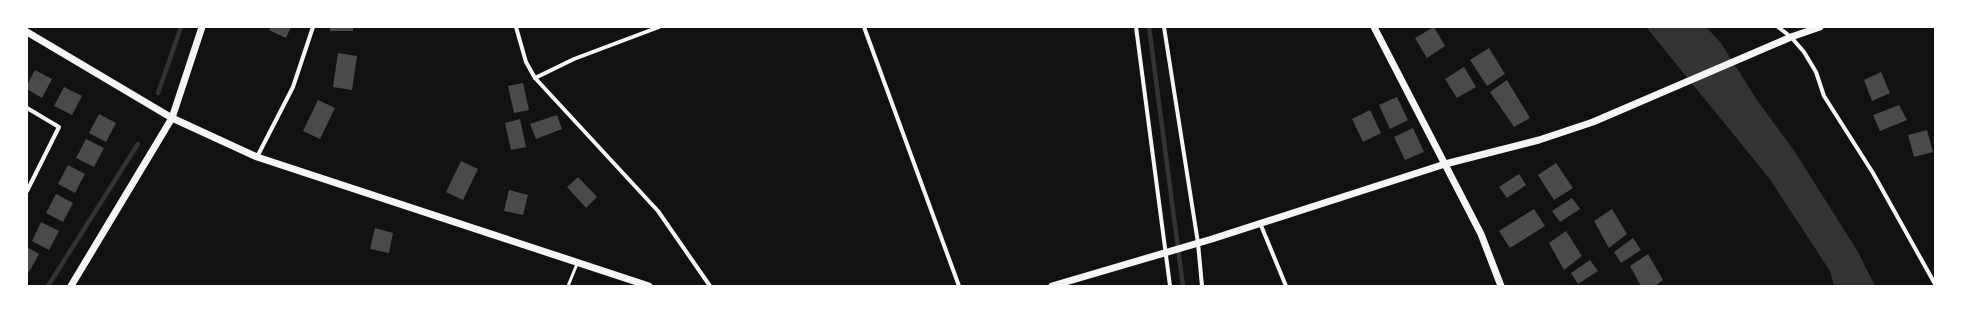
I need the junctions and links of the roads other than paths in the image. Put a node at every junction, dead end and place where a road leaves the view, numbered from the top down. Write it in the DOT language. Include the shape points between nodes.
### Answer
graph roads {
  1 [pos="202,27"];
  2 [pos="313,27"];
  3 [pos="516,27"];
  4 [pos="659,27"];
  5 [pos="864,27"];
  6 [pos="1136,27"];
  7 [pos="1164,27"];
  8 [pos="1374,27"];
  9 [pos="1778,27"];
  10 [pos="1820,27"];
  11 [pos="27,32"];
  12 [pos="1791,37"];
  13 [pos="535,78"];
  14 [pos="27,108"];
  15 [pos="172,118"];
  16 [pos="257,157"];
  17 [pos="1445,164"];
  18 [pos="27,179"];
  19 [pos="33,180"];
  20 [pos="27,192"];
  21 [pos="1260,223"];
  22 [pos="1197,243"];
  23 [pos="1169,251"];
  24 [pos="577,264"];
  25 [pos="1935,284"];
  26 [pos="71,286"];
  27 [pos="568,286"];
  28 [pos="649,286"];
  29 [pos="710,286"];
  30 [pos="959,286"];
  31 [pos="1052,286"];
  32 [pos="1170,286"];
  33 [pos="1202,286"];
  34 [pos="1286,286"];
  35 [pos="1501,286"];
  1 -- 15 [label="street"];
  2 -- 16 [label="street" via="293,87"];
  3 -- 13 [label="street" via="526,62"];
  4 -- 13 [label="street" via="574,59"];
  5 -- 30 [label="street"];
  6 -- 23 [label="street"];
  7 -- 22 [label="street"];
  8 -- 17 [label="street"];
  9 -- 12 [label="street"];
  10 -- 12 [label="street"];
  11 -- 15 [label="street"];
  12 -- 17 [label="street" via="1592,122 1539,140"];
  12 -- 25 [label="street" via="1816,72 1824,96 1873,173"];
  13 -- 29 [label="street" via="658,211"];
  14 -- 19 [label="street" via="59,127"];
  15 -- 16 [label="street"];
  15 -- 26 [label="street"];
  16 -- 24 [label="street"];
  17 -- 21 [label="street"];
  17 -- 35 [label="street" via="1481,234"];
  18 -- 19 [label="street"];
  19 -- 20 [label="street"];
  21 -- 22 [label="street"];
  21 -- 34 [label="street"];
  22 -- 23 [label="street"];
  22 -- 33 [label="street"];
  23 -- 31 [label="street"];
  23 -- 32 [label="street"];
  24 -- 27 [label="lane"];
  24 -- 28 [label="street"];
}
